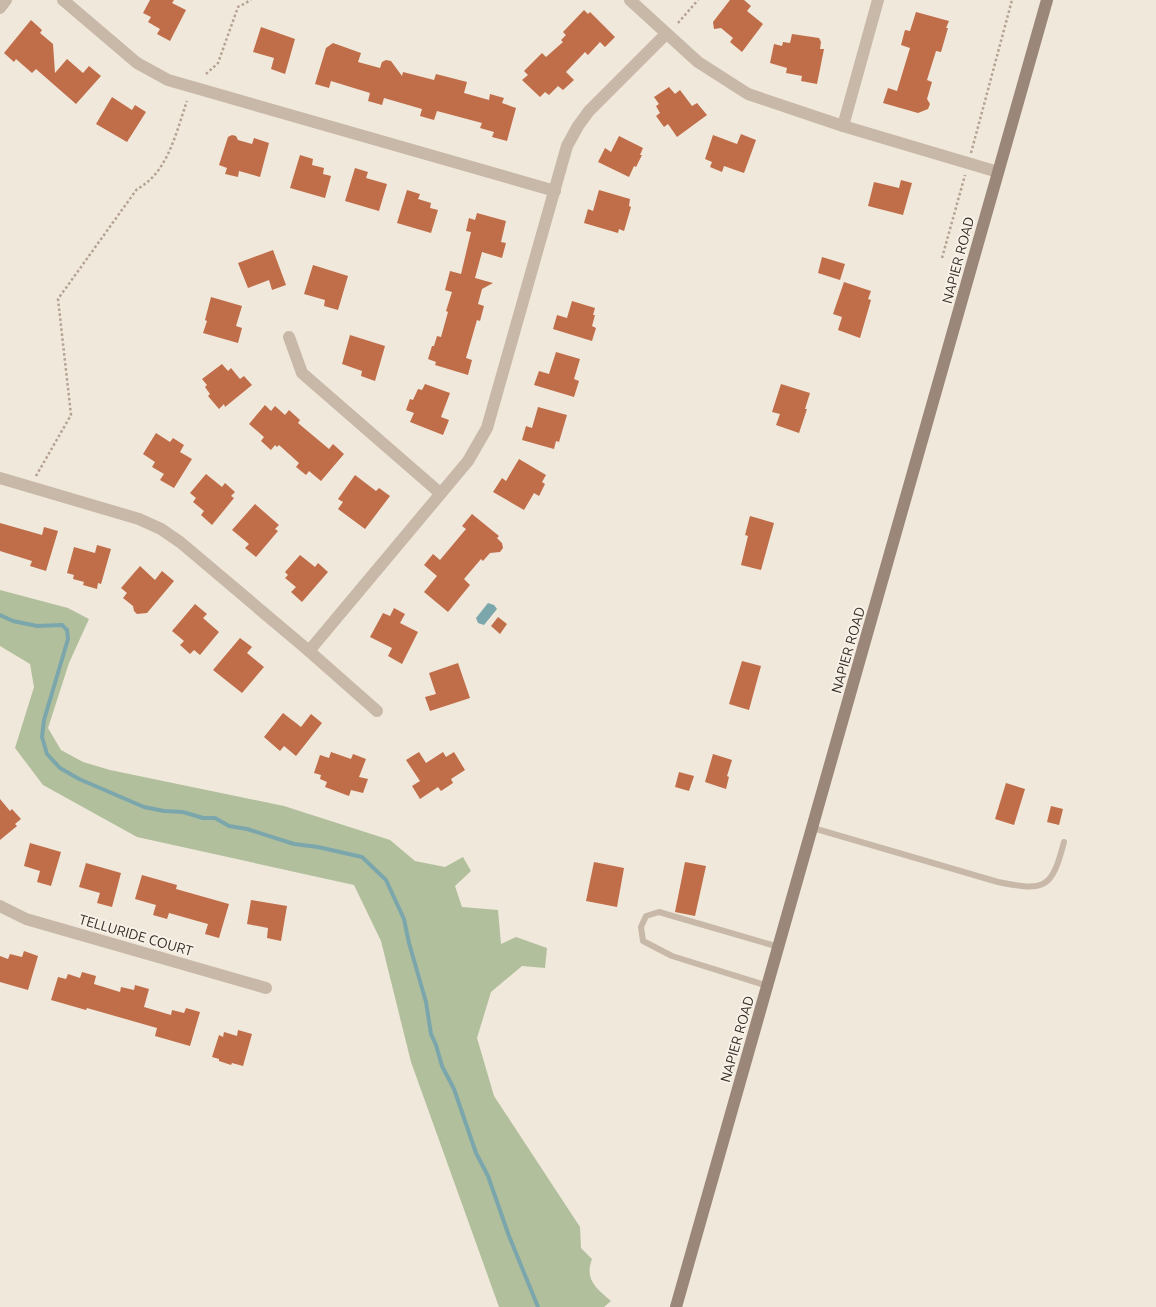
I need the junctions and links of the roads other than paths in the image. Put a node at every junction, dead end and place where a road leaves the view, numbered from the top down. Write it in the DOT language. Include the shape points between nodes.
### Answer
graph roads {
  1 [pos="6,0"];
  2 [pos="63,0"];
  3 [pos="630,0"];
  4 [pos="878,0"];
  5 [pos="1047,0"];
  6 [pos="0,8"];
  7 [pos="666,34"];
  8 [pos="843,126"];
  9 [pos="998,172"];
  10 [pos="555,190"];
  11 [pos="289,337"];
  12 [pos="0,478"];
  13 [pos="440,493"];
  14 [pos="309,650"];
  15 [pos="377,711"];
  16 [pos="813,828"];
  17 [pos="1064,842"];
  18 [pos="0,906"];
  19 [pos="779,947"];
  20 [pos="768,986"];
  21 [pos="266,988"];
  22 [pos="676,1307"];
  1 -- 6 [label="street"];
  2 -- 10 [label="street" via="137,63 168,80"];
  3 -- 7 [label="street"];
  4 -- 8 [label="street"];
  5 -- 9 [label="street, NAPIER ROAD"];
  7 -- 8 [label="street" via="698,62 748,94"];
  7 -- 10 [label="street" via="605,93 578,126 567,146"];
  8 -- 9 [label="street"];
  9 -- 16 [label="street, NAPIER ROAD"];
  10 -- 13 [label="street" via="487,428 468,461"];
  11 -- 13 [label="street" via="302,373"];
  12 -- 14 [label="street" via="139,519 162,529"];
  13 -- 14 [label="street"];
  14 -- 15 [label="street"];
  16 -- 17 [label="lane" via="998,882 1035,887 1052,878"];
  16 -- 19 [label="street, NAPIER ROAD"];
  18 -- 21 [label="street, TELLURIDE COURT" via="26,919"];
  19 -- 20 [label="street, NAPIER ROAD"];
  19 -- 20 [label="lane" via="659,912 646,916 641,927 643,941 672,956"];
  20 -- 22 [label="street, NAPIER ROAD"];
}
